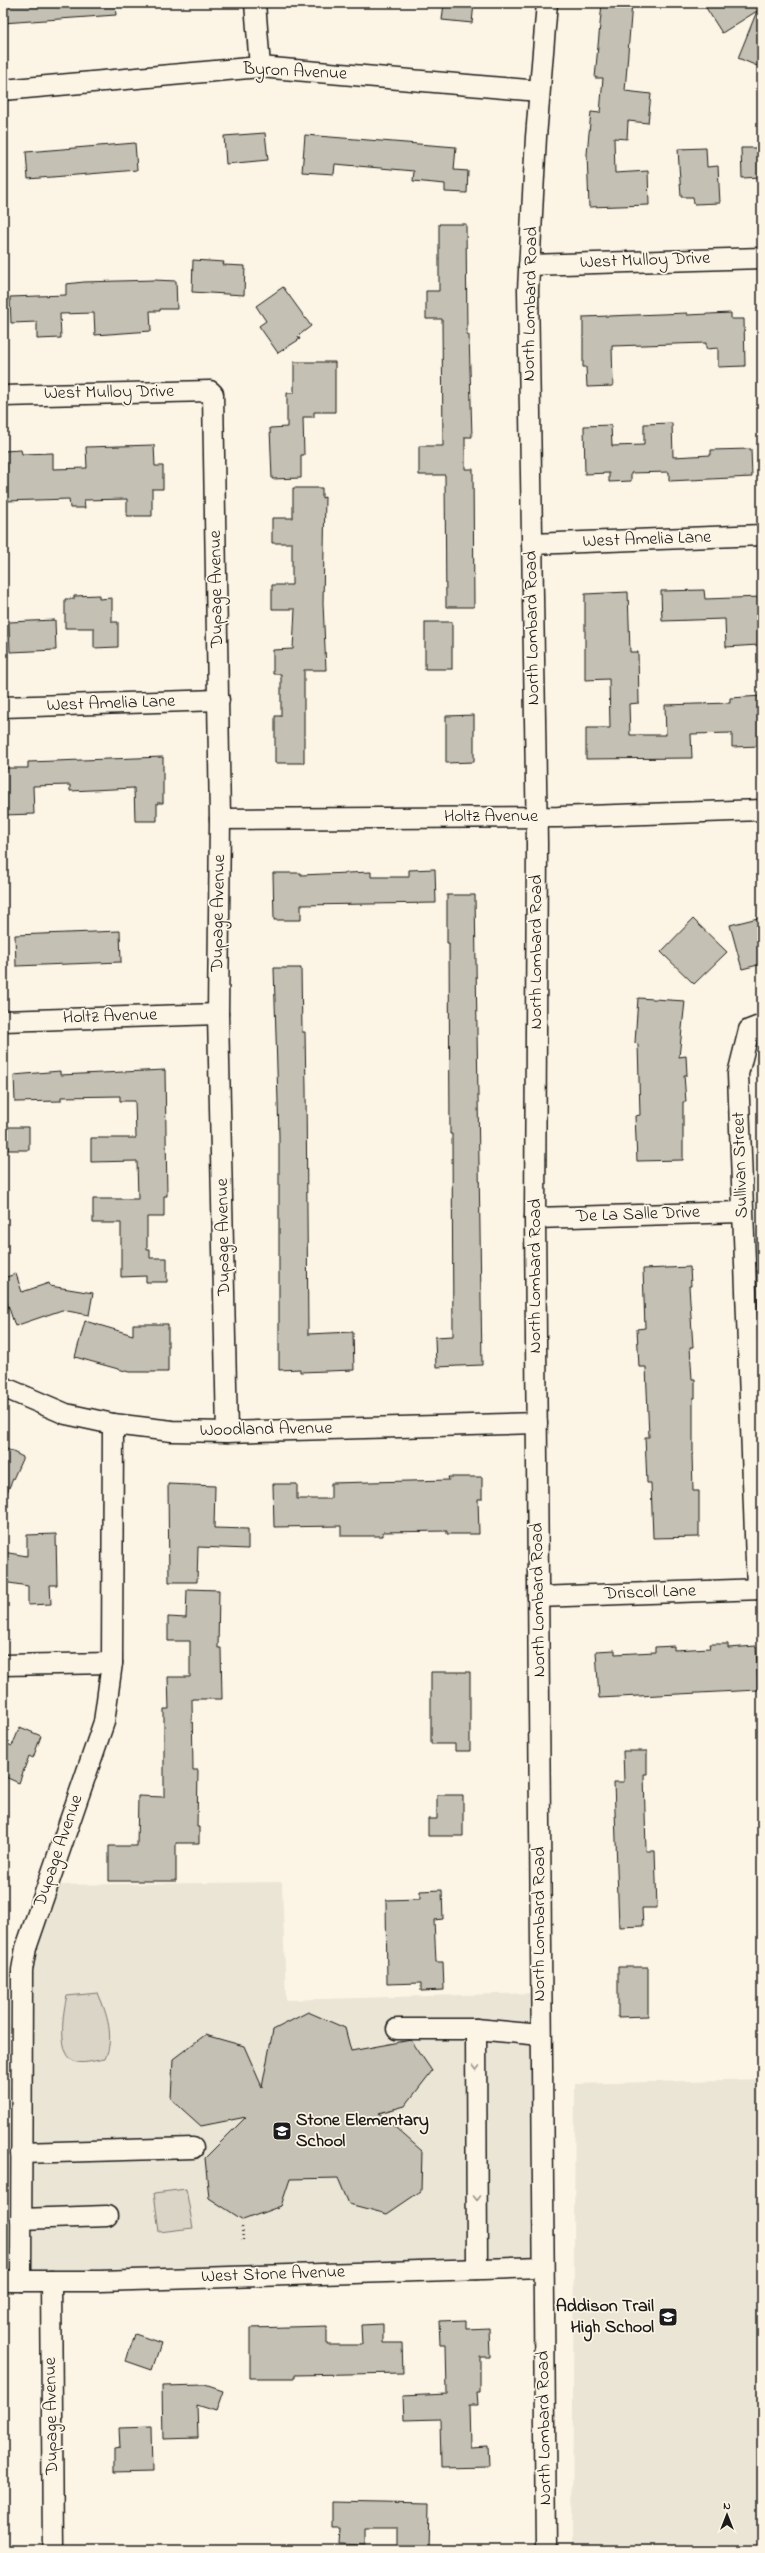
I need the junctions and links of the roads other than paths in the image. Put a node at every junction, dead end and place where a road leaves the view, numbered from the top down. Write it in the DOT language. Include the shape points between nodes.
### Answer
graph roads {
  1 [pos="255,3"];
  2 [pos="547,3"];
  3 [pos="260,67"];
  4 [pos="3,90"];
  5 [pos="539,91"];
  6 [pos="762,258"];
  7 [pos="529,265"];
  8 [pos="213,394"];
  9 [pos="3,396"];
  10 [pos="762,535"];
  11 [pos="532,544"];
  12 [pos="219,700"];
  13 [pos="3,707"];
  14 [pos="762,810"];
  15 [pos="537,817"];
  16 [pos="220,819"];
  17 [pos="218,1014"];
  18 [pos="3,1021"];
  19 [pos="756,1028"];
  20 [pos="742,1212"];
  21 [pos="535,1218"];
  22 [pos="3,1387"];
  23 [pos="537,1423"];
  24 [pos="113,1424"];
  25 [pos="227,1432"];
  26 [pos="760,1589"];
  27 [pos="538,1597"];
  28 [pos="112,1663"];
  29 [pos="3,1665"];
  30 [pos="476,2028"];
  31 [pos="396,2029"];
  32 [pos="541,2036"];
  33 [pos="193,2148"];
  34 [pos="21,2153"];
  35 [pos="107,2216"];
  36 [pos="21,2219"];
  37 [pos="543,2267"];
  38 [pos="477,2269"];
  39 [pos="12,2281"];
  40 [pos="51,2281"];
  41 [pos="53,2550"];
  42 [pos="546,2550"];
  1 -- 3 [label="street"];
  2 -- 5 [label="street, North Lombard Road"];
  3 -- 4 [label="street, Byron Avenue"];
  3 -- 5 [label="street, Byron Avenue"];
  5 -- 7 [label="street, North Lombard Road"];
  6 -- 7 [label="street, West Mulloy Drive"];
  7 -- 11 [label="street, North Lombard Road"];
  8 -- 9 [label="street, West Mulloy Drive" via="210,391"];
  8 -- 12 [label="street, Dupage Avenue"];
  10 -- 11 [label="street, West Amelia Lane"];
  11 -- 15 [label="street, North Lombard Road"];
  12 -- 13 [label="street, West Amelia Lane"];
  12 -- 16 [label="street, Dupage Avenue"];
  14 -- 15 [label="street, Holtz Avenue"];
  15 -- 16 [label="street, Holtz Avenue"];
  15 -- 21 [label="street, North Lombard Road"];
  16 -- 17 [label="street, Dupage Avenue"];
  17 -- 18 [label="street, Holtz Avenue"];
  17 -- 25 [label="street, Dupage Avenue"];
  19 -- 20 [label="street, Sullivan Street" via="738,1074"];
  20 -- 21 [label="street, De La Salle Drive"];
  20 -- 26 [label="street, Sullivan Street"];
  21 -- 23 [label="street, North Lombard Road"];
  22 -- 24 [label="street, Woodland Avenue" via="66,1414"];
  23 -- 25 [label="street, Woodland Avenue"];
  23 -- 27 [label="street, North Lombard Road"];
  24 -- 25 [label="street, Woodland Avenue" via="172,1431"];
  24 -- 28 [label="street, Dupage Avenue"];
  26 -- 27 [label="street, Driscoll Lane"];
  27 -- 32 [label="street, North Lombard Road"];
  28 -- 29 [label="street"];
  28 -- 34 [label="street, Dupage Avenue" via="104,1722 26,1948 22,1970"];
  30 -- 31 [label="street"];
  30 -- 32 [label="street"];
  30 -- 38 [label="street, one-way"];
  32 -- 37 [label="street, North Lombard Road"];
  33 -- 34 [label="street"];
  34 -- 36 [label="street, Dupage Avenue"];
  35 -- 36 [label="street"];
  36 -- 39 [label="street, Dupage Avenue"];
  37 -- 38 [label="street, West Stone Avenue"];
  37 -- 42 [label="street, North Lombard Road"];
  38 -- 40 [label="street, West Stone Avenue"];
  39 -- 40 [label="street, West Stone Avenue"];
  40 -- 41 [label="street, Dupage Avenue"];
}
